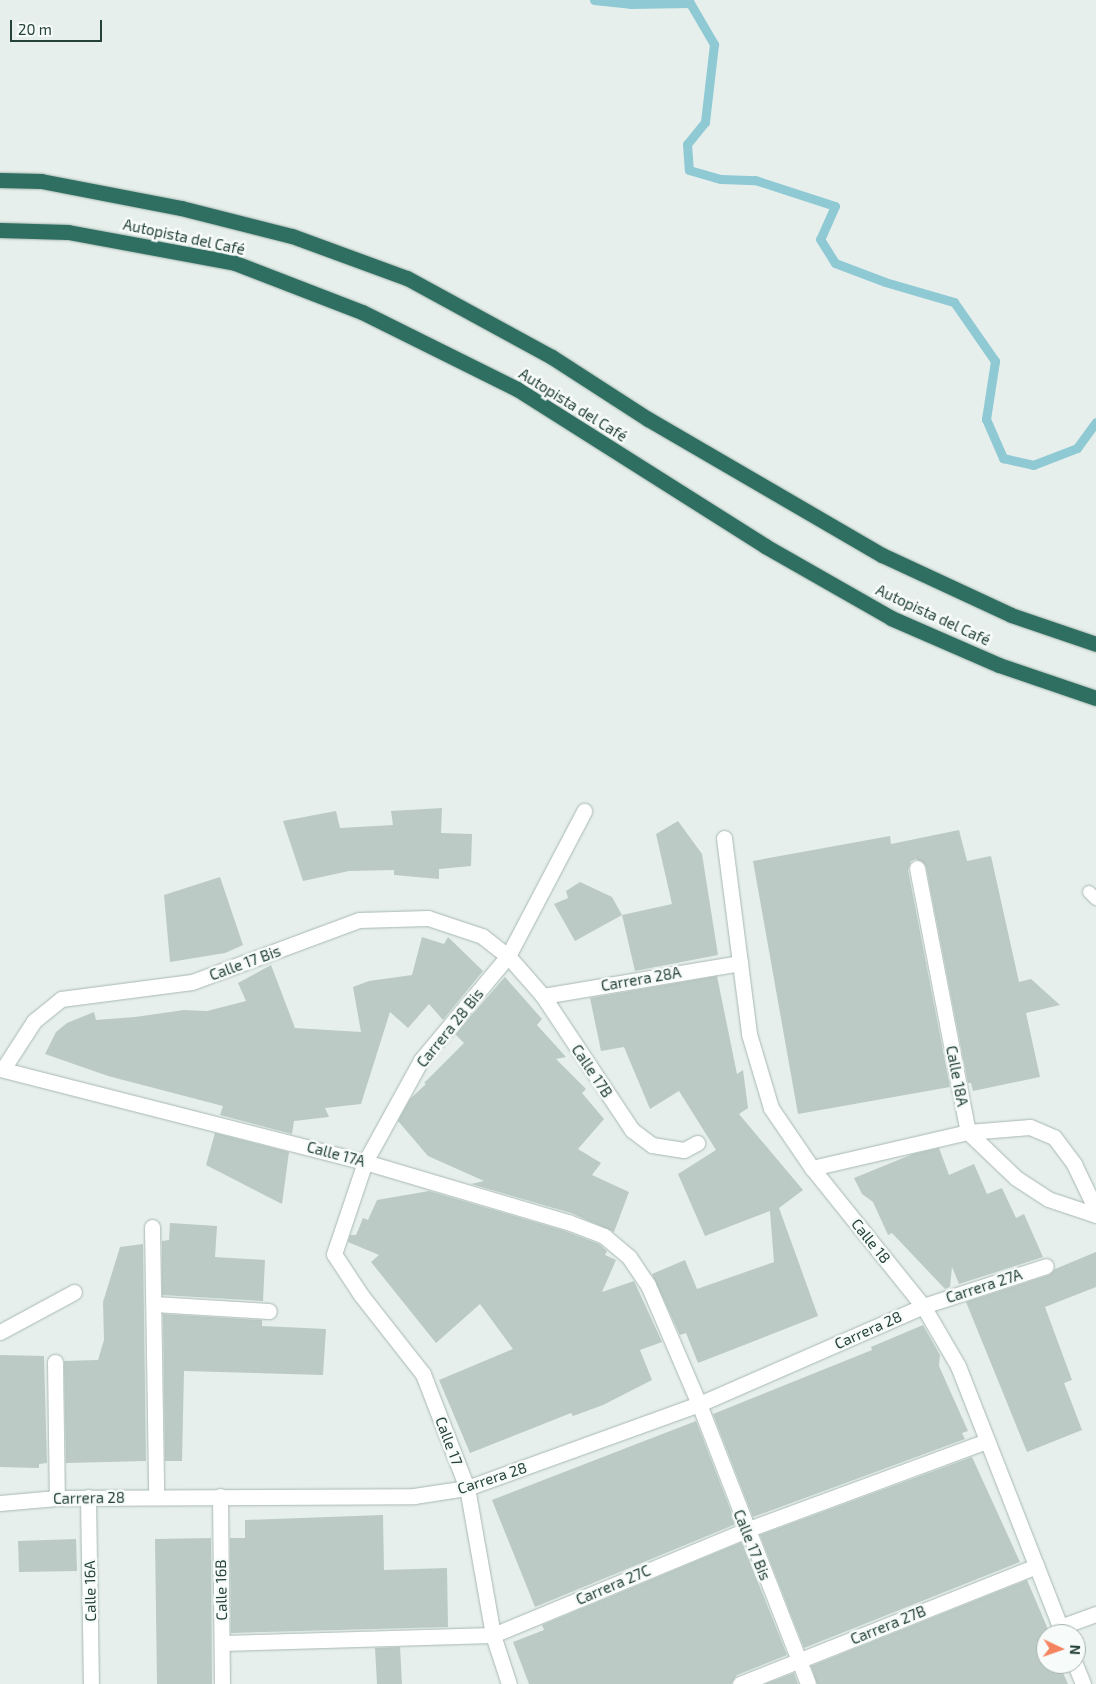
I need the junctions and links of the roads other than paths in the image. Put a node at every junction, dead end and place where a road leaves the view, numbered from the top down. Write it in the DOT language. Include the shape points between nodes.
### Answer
graph roads {
  1 [pos="0,180"];
  2 [pos="0,230"];
  3 [pos="1096,644"];
  4 [pos="1096,698"];
  5 [pos="584,811"];
  6 [pos="724,838"];
  7 [pos="917,868"];
  8 [pos="508,956"];
  9 [pos="740,963"];
  10 [pos="543,996"];
  11 [pos="2,1069"];
  12 [pos="968,1132"];
  13 [pos="697,1143"];
  14 [pos="365,1162"];
  15 [pos="812,1168"];
  16 [pos="1096,1210"];
  17 [pos="1096,1215"];
  18 [pos="152,1226"];
  19 [pos="334,1254"];
  20 [pos="1046,1266"];
  21 [pos="74,1292"];
  22 [pos="154,1304"];
  23 [pos="923,1306"];
  24 [pos="269,1311"];
  25 [pos="0,1332"];
  26 [pos="55,1362"];
  27 [pos="699,1404"];
  28 [pos="987,1441"];
  29 [pos="466,1488"];
  30 [pos="156,1496"];
  31 [pos="220,1496"];
  32 [pos="88,1497"];
  33 [pos="57,1498"];
  34 [pos="0,1503"];
  35 [pos="746,1530"];
  36 [pos="1036,1566"];
  37 [pos="1096,1614"];
  38 [pos="1059,1624"];
  39 [pos="1076,1624"];
  40 [pos="492,1635"];
  41 [pos="222,1643"];
  42 [pos="799,1661"];
  43 [pos="91,1684"];
  44 [pos="222,1684"];
  45 [pos="509,1684"];
  46 [pos="740,1684"];
  47 [pos="808,1684"];
  1 -- 3 [label="highway, Autopista del Café" via="41,181 182,208 292,236 407,278 552,357 648,419 882,555 1011,615"];
  2 -- 4 [label="highway, Autopista del Café" via="68,232 235,263 362,312 516,389 765,546 891,618 999,665"];
  5 -- 8 [label="street, Carrera 28 Bis"];
  6 -- 9 [label="street, Calle 18"];
  7 -- 12 [label="street, Calle 18A"];
  8 -- 10 [label="street, Calle 17B"];
  8 -- 11 [label="street, Calle 17 Bis" via="482,936 428,918 359,920 192,982 62,999 34,1020"];
  8 -- 14 [label="street, Carrera 28 Bis" via="421,1060"];
  9 -- 10 [label="street, Carrera 28A"];
  9 -- 15 [label="street, Calle 18" via="749,1034 771,1108"];
  10 -- 13 [label="street, Calle 17B" via="632,1130 652,1145 684,1150"];
  11 -- 14 [label="street, Calle 17A"];
  12 -- 15 [label="street"];
  12 -- 16 [label="street" via="1030,1127 1054,1137 1074,1164"];
  12 -- 17 [label="street" via="1016,1178 1048,1199"];
  14 -- 19 [label="street, Carrera 28 Bis"];
  14 -- 27 [label="street, Calle 17A" via="568,1222 604,1236 629,1257 648,1285"];
  15 -- 23 [label="street, Calle 18"];
  18 -- 22 [label="street"];
  19 -- 29 [label="street, Calle 17" via="361,1295 423,1374"];
  20 -- 23 [label="street, Carrera 27A"];
  21 -- 25 [label="street"];
  22 -- 24 [label="street"];
  22 -- 30 [label="street"];
  23 -- 27 [label="street, Carrera 28"];
  23 -- 28 [label="street, Calle 18" via="958,1366"];
  26 -- 33 [label="street"];
  27 -- 29 [label="street, Carrera 28"];
  27 -- 35 [label="street, Calle 17 Bis"];
  28 -- 35 [label="street, Carrera 27C"];
  28 -- 36 [label="street, Calle 18"];
  29 -- 31 [label="street, Carrera 28" via="414,1496"];
  29 -- 40 [label="street, Calle 17"];
  30 -- 31 [label="street, Carrera 28"];
  30 -- 32 [label="street, Carrera 28"];
  31 -- 41 [label="street, Calle 16B"];
  32 -- 33 [label="street, Carrera 28"];
  32 -- 43 [label="street, Calle 16A"];
  33 -- 34 [label="street, Carrera 28"];
  35 -- 40 [label="street, Carrera 27C"];
  35 -- 42 [label="street, Calle 17 Bis"];
  36 -- 38 [label="street, Calle 18"];
  36 -- 42 [label="street, Carrera 27B"];
  37 -- 39 [label="street"];
  40 -- 41 [label="street, Carrera 27C"];
  40 -- 45 [label="street, Calle 17"];
  41 -- 44 [label="street, Calle 16B"];
  42 -- 46 [label="street, Carrera 27B"];
  42 -- 47 [label="street, Calle 17 Bis"];
}
